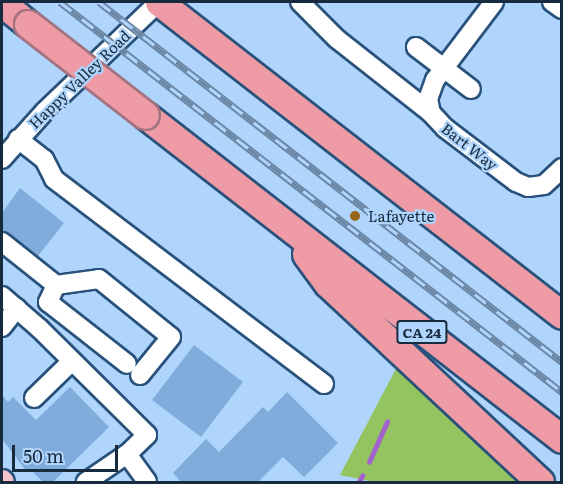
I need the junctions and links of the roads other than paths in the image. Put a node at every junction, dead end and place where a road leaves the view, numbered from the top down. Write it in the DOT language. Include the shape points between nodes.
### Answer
graph roads {
  1 [pos="159,2"];
  2 [pos="494,2"];
  3 [pos="552,2"];
  4 [pos="2,3"];
  5 [pos="308,4"];
  6 [pos="561,9"];
  7 [pos="416,47"];
  8 [pos="443,68"];
  9 [pos="471,89"];
  10 [pos="431,113"];
  11 [pos="18,139"];
  12 [pos="2,159"];
  13 [pos="561,168"];
  14 [pos="284,224"];
  15 [pos="2,242"];
  16 [pos="56,285"];
  17 [pos="2,296"];
  18 [pos="17,308"];
  19 [pos="561,315"];
  20 [pos="2,327"];
  21 [pos="71,362"];
  22 [pos="324,384"];
  23 [pos="34,398"];
  24 [pos="561,439"];
  25 [pos="127,454"];
  26 [pos="86,483"];
  27 [pos="147,483"];
  28 [pos="540,483"];
  1 -- 11 [label="street, Happy Valley Road"];
  1 -- 19 [label="highway"];
  2 -- 8 [label="street, Bart Way"];
  3 -- 6 [label="street"];
  4 -- 14 [label="highway, CA 24, bridge"];
  5 -- 10 [label="street" via="337,39"];
  7 -- 8 [label="street"];
  8 -- 9 [label="street"];
  8 -- 10 [label="street, Bart Way" via="429,90"];
  10 -- 13 [label="street, Bart Way" via="445,128 522,184 544,185"];
  11 -- 12 [label="street, Happy Valley Road"];
  11 -- 22 [label="street" via="44,159 54,179"];
  14 -- 24 [label="highway, CA 24"];
  14 -- 28 [label="highway" via="328,284"];
  15 -- 16 [label="street"];
  16 -- 16 [label="street" via="48,302 134,370 171,337 99,279"];
  17 -- 18 [label="street"];
  18 -- 20 [label="street"];
  18 -- 21 [label="street"];
  21 -- 23 [label="street"];
  21 -- 25 [label="street" via="147,435"];
  25 -- 26 [label="street"];
  25 -- 27 [label="street"];
}
